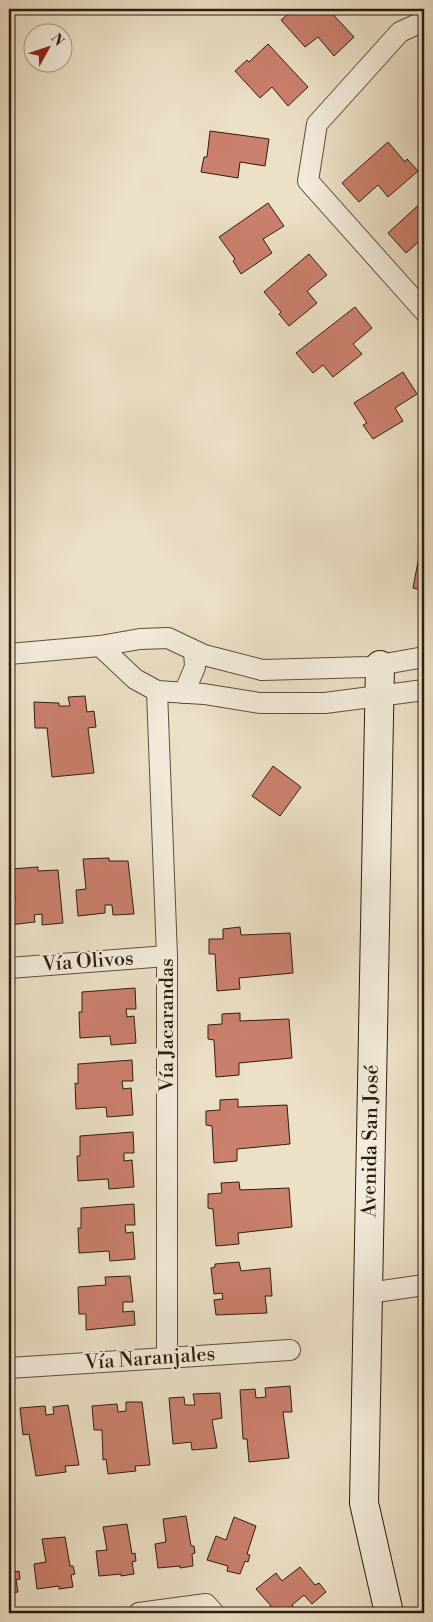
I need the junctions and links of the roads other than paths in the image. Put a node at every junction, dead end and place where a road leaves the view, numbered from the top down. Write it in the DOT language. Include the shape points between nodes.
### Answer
graph roads {
  1 [pos="424,21"];
  2 [pos="424,311"];
  3 [pos="100,646"];
  4 [pos="194,650"];
  5 [pos="9,654"];
  6 [pos="424,657"];
  7 [pos="380,665"];
  8 [pos="424,690"];
  9 [pos="157,692"];
  10 [pos="184,693"];
  11 [pos="379,696"];
  12 [pos="167,956"];
  13 [pos="9,968"];
  14 [pos="424,1285"];
  15 [pos="369,1294"];
  16 [pos="290,1350"];
  17 [pos="167,1358"];
  18 [pos="9,1368"];
  19 [pos="139,1613"];
  20 [pos="214,1613"];
  21 [pos="389,1613"];
  1 -- 2 [label="street" via="400,32 317,124 308,181"];
  3 -- 4 [label="street" via="168,638"];
  3 -- 5 [label="street"];
  3 -- 9 [label="street" via="135,679"];
  4 -- 7 [label="street" via="262,670"];
  4 -- 10 [label="street" via="195,667"];
  6 -- 7 [label="street"];
  7 -- 11 [label="street, Avenida San José"];
  8 -- 11 [label="street"];
  9 -- 10 [label="street"];
  9 -- 12 [label="street, Vía Jacarandas"];
  10 -- 11 [label="street" via="270,703 325,703"];
  11 -- 15 [label="street, Avenida San José"];
  12 -- 13 [label="street, Vía Olivos"];
  12 -- 17 [label="street, Vía Jacarandas"];
  14 -- 15 [label="street"];
  15 -- 21 [label="street, Avenida San José" via="364,1503"];
  16 -- 17 [label="street, Vía Naranjales"];
  17 -- 18 [label="street, Vía Naranjales"];
  19 -- 20 [label="street" via="206,1604"];
}
